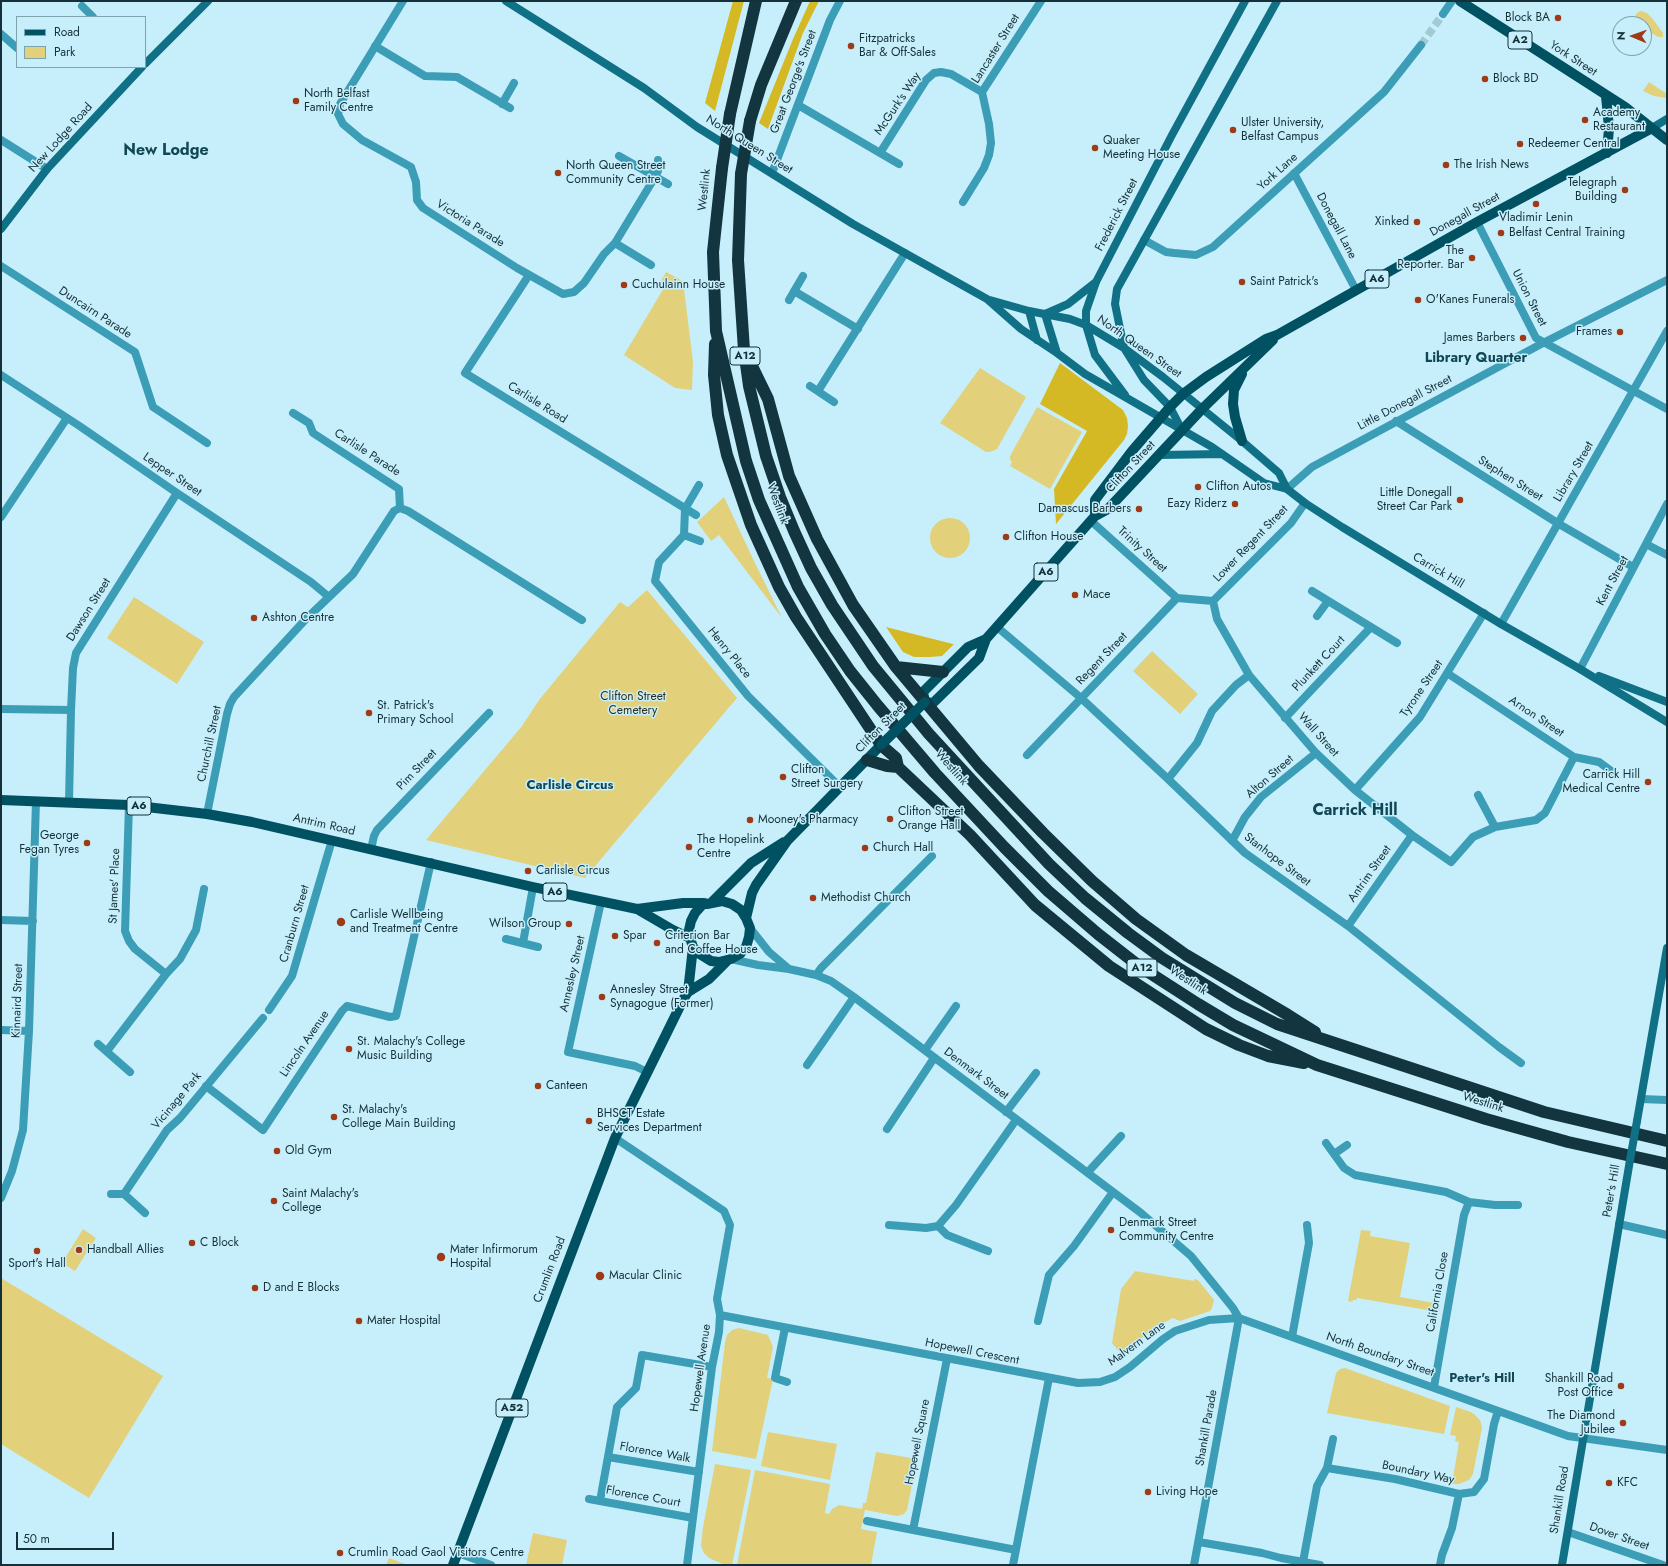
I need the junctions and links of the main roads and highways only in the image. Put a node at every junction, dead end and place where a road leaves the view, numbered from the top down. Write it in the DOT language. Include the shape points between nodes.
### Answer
graph roads {
  1 [pos="208,1"];
  2 [pos="506,1"];
  3 [pos="756,1"];
  4 [pos="796,1"];
  5 [pos="1245,1"];
  6 [pos="1277,1"];
  7 [pos="1460,1"];
  8 [pos="146,63"];
  9 [pos="141,68"];
  10 [pos="1606,96"];
  11 [pos="1667,119"];
  12 [pos="1652,128"];
  13 [pos="1667,140"];
  14 [pos="1607,153"];
  15 [pos="1,229"];
  16 [pos="1096,282"];
  17 [pos="987,300"];
  18 [pos="1029,311"];
  19 [pos="1045,314"];
  20 [pos="1086,325"];
  21 [pos="716,331"];
  22 [pos="1277,335"];
  23 [pos="1037,340"];
  24 [pos="1124,348"];
  25 [pos="744,350"];
  26 [pos="1057,353"];
  27 [pos="1245,368"];
  28 [pos="1183,394"];
  29 [pos="1128,398"];
  30 [pos="1170,407"];
  31 [pos="1202,409"];
  32 [pos="1161,417"];
  33 [pos="1183,431"];
  34 [pos="1242,441"];
  35 [pos="1222,454"];
  36 [pos="1160,455"];
  37 [pos="1288,489"];
  38 [pos="1093,519"];
  39 [pos="986,639"];
  40 [pos="896,667"];
  41 [pos="1580,669"];
  42 [pos="943,672"];
  43 [pos="1656,698"];
  44 [pos="1667,698"];
  45 [pos="925,702"];
  46 [pos="1667,702"];
  47 [pos="1667,722"];
  48 [pos="881,745"];
  49 [pos="867,760"];
  50 [pos="898,767"];
  51 [pos="1,800"];
  52 [pos="787,840"];
  53 [pos="708,903"];
  54 [pos="636,909"];
  55 [pos="748,923"];
  56 [pos="691,943"];
  57 [pos="1667,948"];
  58 [pos="729,960"];
  59 [pos="688,992"];
  60 [pos="1329,1042"];
  61 [pos="1317,1065"];
  62 [pos="1667,1141"];
  63 [pos="1667,1164"];
  64 [pos="1582,1439"];
  65 [pos="453,1565"];
  66 [pos="1562,1565"];
  1 -- 8 [label="main road"];
  2 -- 17 [label="main road, North Queen Street" via="644,88 697,127 853,224"];
  3 -- 21 [label="highway, Westlink / A12, bridge" via="730,114 722,168 713,252"];
  4 -- 25 [label="highway, Westlink / A12, bridge" via="761,85 750,121 741,174 738,260"];
  5 -- 16 [label="main road, Frederick Street"];
  6 -- 24 [label="main road" via="1117,289 1115,304"];
  7 -- 10 [label="main road, York Street / A2"];
  9 -- 15 [label="main road, New Lodge Road" via="47,169"];
  10 -- 12 [label="main road, York Street / A2"];
  10 -- 14 [label="main road" via="1609,128"];
  11 -- 12 [label="main road, Donegall Street"];
  12 -- 13 [label="main road, York Street"];
  12 -- 14 [label="main road, Donegall Street / A6"];
  14 -- 22 [label="main road, Donegall Street / A6"];
  16 -- 19 [label="main road" via="1068,304"];
  16 -- 20 [label="main road, Frederick Street" via="1086,311"];
  17 -- 18 [label="main road, North Queen Street"];
  17 -- 23 [label="main road, North Queen Street"];
  18 -- 19 [label="main road, North Queen Street"];
  18 -- 23 [label="main road"];
  19 -- 20 [label="main road, North Queen Street"];
  19 -- 26 [label="main road"];
  20 -- 24 [label="main road, North Queen Street"];
  20 -- 29 [label="main road, Frederick Street" via="1095,355"];
  21 -- 48 [label="highway" via="714,375 718,415 727,454 751,525 779,587 796,617"];
  21 -- 61 [label="highway, Westlink / A12" via="746,461 778,544 798,587 826,634 850,671 878,706 935,773 1004,847 1048,891 1098,934 1139,966 1233,1025"];
  22 -- 27 [label="main road, Donegall Street / A6"];
  22 -- 28 [label="main road, Donegall Street / A6" via="1266,339"];
  23 -- 26 [label="main road, North Queen Street"];
  24 -- 28 [label="main road, North Queen Street"];
  24 -- 30 [label="main road" via="1144,380"];
  25 -- 40 [label="highway" via="768,399 789,476 816,539 853,605"];
  25 -- 60 [label="highway, Westlink / A12" via="748,386 766,456 780,497 811,568 869,660 929,734 1049,864 1128,933 1162,958 1235,1003 1277,1024"];
  26 -- 29 [label="main road, North Queen Street" via="1085,374"];
  27 -- 31 [label="main road, Donegall Street / A6"];
  27 -- 34 [label="main road" via="1234,390 1233,399 1235,418"];
  28 -- 30 [label="main road, Donegall Street / A6"];
  28 -- 31 [label="main road, North Queen Street"];
  29 -- 32 [label="main road, North Queen Street"];
  30 -- 32 [label="main road, Donegall Street / A6"];
  30 -- 33 [label="main road"];
  31 -- 33 [label="main road, Donegall Street / A6"];
  31 -- 34 [label="main road, Carrick Hill"];
  32 -- 33 [label="main road, North Queen Street"];
  32 -- 38 [label="main road, Clifton Street / A6" via="1095,500"];
  33 -- 35 [label="main road, Carrick Hill"];
  33 -- 36 [label="main road, Clifton Street / A6"];
  34 -- 37 [label="main road, Carrick Hill" via="1279,473"];
  35 -- 36 [label="main road"];
  35 -- 37 [label="main road, Carrick Hill" via="1264,484"];
  36 -- 38 [label="main road, Clifton Street / A6" via="1108,509"];
  37 -- 41 [label="main road, Carrick Hill" via="1305,503 1501,624"];
  38 -- 39 [label="main road, Clifton Street / A6"];
  39 -- 42 [label="main road, Clifton Street / A6" via="968,647"];
  39 -- 45 [label="main road, Clifton Street / A6" via="979,658 934,703"];
  40 -- 42 [label="highway"];
  40 -- 45 [label="highway"];
  41 -- 43 [label="main road, Carrick Hill"];
  41 -- 47 [label="main road, Carrick Hill"];
  42 -- 45 [label="main road, Clifton Street / A6" via="923,692"];
  43 -- 44 [label="main road"];
  43 -- 46 [label="main road, Carrick Hill"];
  45 -- 48 [label="main road, Clifton Street / A6, bridge"];
  45 -- 60 [label="highway" via="979,766 1092,881 1125,910 1186,955"];
  48 -- 49 [label="main road, Clifton Street / A6"];
  48 -- 50 [label="highway" via="896,758"];
  49 -- 50 [label="highway"];
  49 -- 52 [label="main road, Clifton Street / A6"];
  50 -- 61 [label="highway" via="970,835 1035,905 1109,966 1206,1029 1239,1045 1268,1056"];
  51 -- 54 [label="main road, Antrim Road / A6" via="129,806 208,814"];
  52 -- 53 [label="main road, Clifton Street / A6" via="751,863"];
  52 -- 55 [label="main road, Clifton Street / A6" via="752,893"];
  53 -- 54 [label="main road, Antrim Road / A6" via="683,903"];
  53 -- 55 [label="main road, A6" via="722,901 732,904 740,910"];
  53 -- 56 [label="main road, A6" via="695,913 691,921"];
  54 -- 56 [label="main road, Antrim Road / A6"];
  55 -- 58 [label="main road, A6" via="749,938 746,947"];
  56 -- 58 [label="main road, A6" via="698,953 711,961"];
  56 -- 59 [label="main road, Crumlin Road / A52"];
  57 -- 64 [label="main road, Peter's Hill, bridge"];
  58 -- 59 [label="main road, Crumlin Road / A52" via="709,979"];
  59 -- 65 [label="main road, Crumlin Road / A52" via="615,1138"];
  60 -- 62 [label="highway, Westlink / A12" via="1544,1112"];
  61 -- 63 [label="highway, Westlink / A12" via="1486,1119"];
  64 -- 66 [label="main road, Shankill Road"];
}
